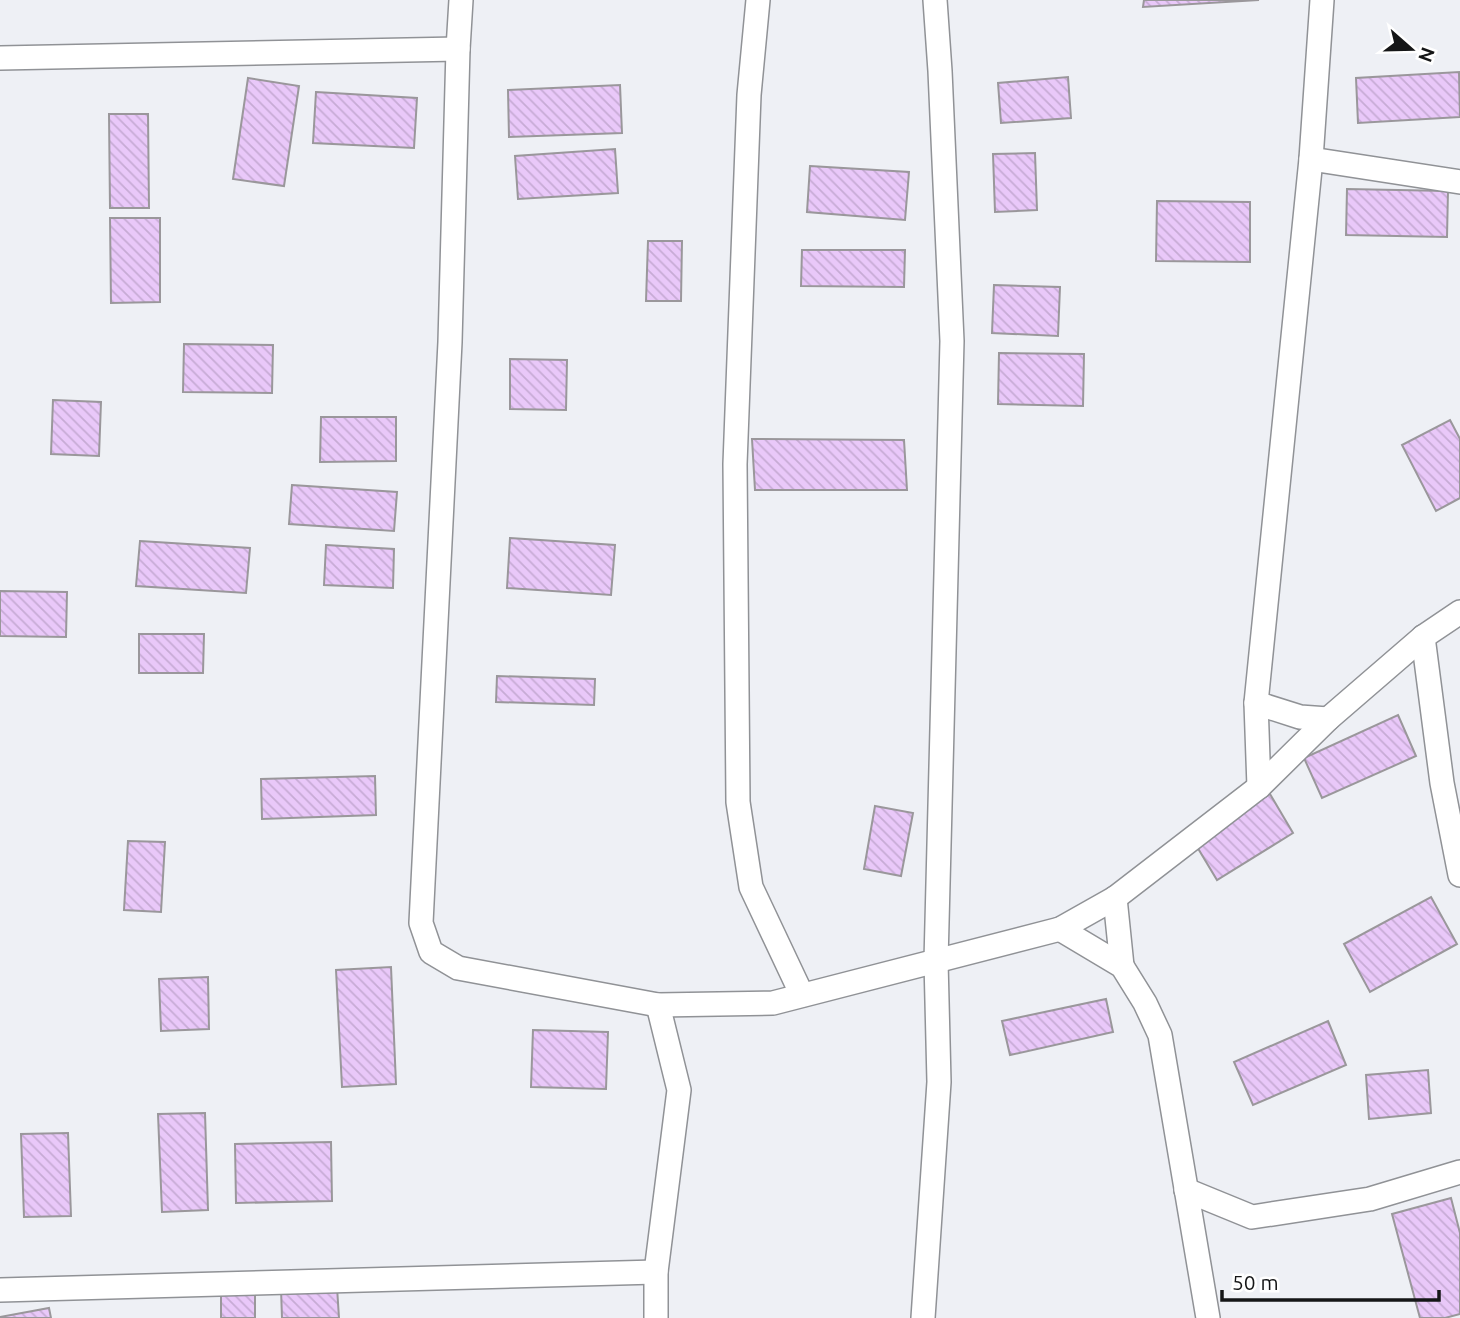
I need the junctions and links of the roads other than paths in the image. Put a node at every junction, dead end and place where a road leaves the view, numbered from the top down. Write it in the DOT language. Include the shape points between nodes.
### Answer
graph roads {
  1 [pos="461,0"];
  2 [pos="758,0"];
  3 [pos="935,0"];
  4 [pos="1322,0"];
  5 [pos="458,49"];
  6 [pos="0,58"];
  7 [pos="1311,159"];
  8 [pos="1460,181"];
  9 [pos="1460,612"];
  10 [pos="1423,636"];
  11 [pos="1256,703"];
  12 [pos="1328,719"];
  13 [pos="1259,787"];
  14 [pos="1460,875"];
  15 [pos="1115,898"];
  16 [pos="1060,929"];
  17 [pos="936,961"];
  18 [pos="1122,966"];
  19 [pos="802,995"];
  20 [pos="658,1005"];
  21 [pos="1460,1172"];
  22 [pos="1186,1190"];
  23 [pos="656,1272"];
  24 [pos="0,1290"];
  25 [pos="656,1318"];
  26 [pos="923,1318"];
  27 [pos="1208,1318"];
  1 -- 5 [label="street"];
  2 -- 19 [label="street" via="749,95 735,464 738,802 751,887"];
  3 -- 17 [label="street" via="952,341"];
  4 -- 7 [label="street"];
  5 -- 6 [label="street"];
  5 -- 20 [label="street" via="450,342 422,923 431,953 457,968"];
  7 -- 8 [label="street"];
  7 -- 11 [label="street"];
  9 -- 10 [label="street"];
  10 -- 12 [label="street"];
  10 -- 14 [label="street" via="1442,783"];
  11 -- 12 [label="street" via="1300,717"];
  11 -- 13 [label="street"];
  12 -- 13 [label="street"];
  13 -- 15 [label="street"];
  15 -- 16 [label="street"];
  15 -- 18 [label="street"];
  16 -- 17 [label="street"];
  16 -- 18 [label="street"];
  17 -- 19 [label="street"];
  17 -- 26 [label="street" via="939,1082"];
  18 -- 22 [label="street" via="1160,1035"];
  19 -- 20 [label="street" via="773,1003"];
  20 -- 23 [label="street" via="679,1090"];
  21 -- 22 [label="street" via="1370,1199 1252,1217"];
  22 -- 27 [label="street"];
  23 -- 24 [label="street"];
  23 -- 25 [label="street"];
}
